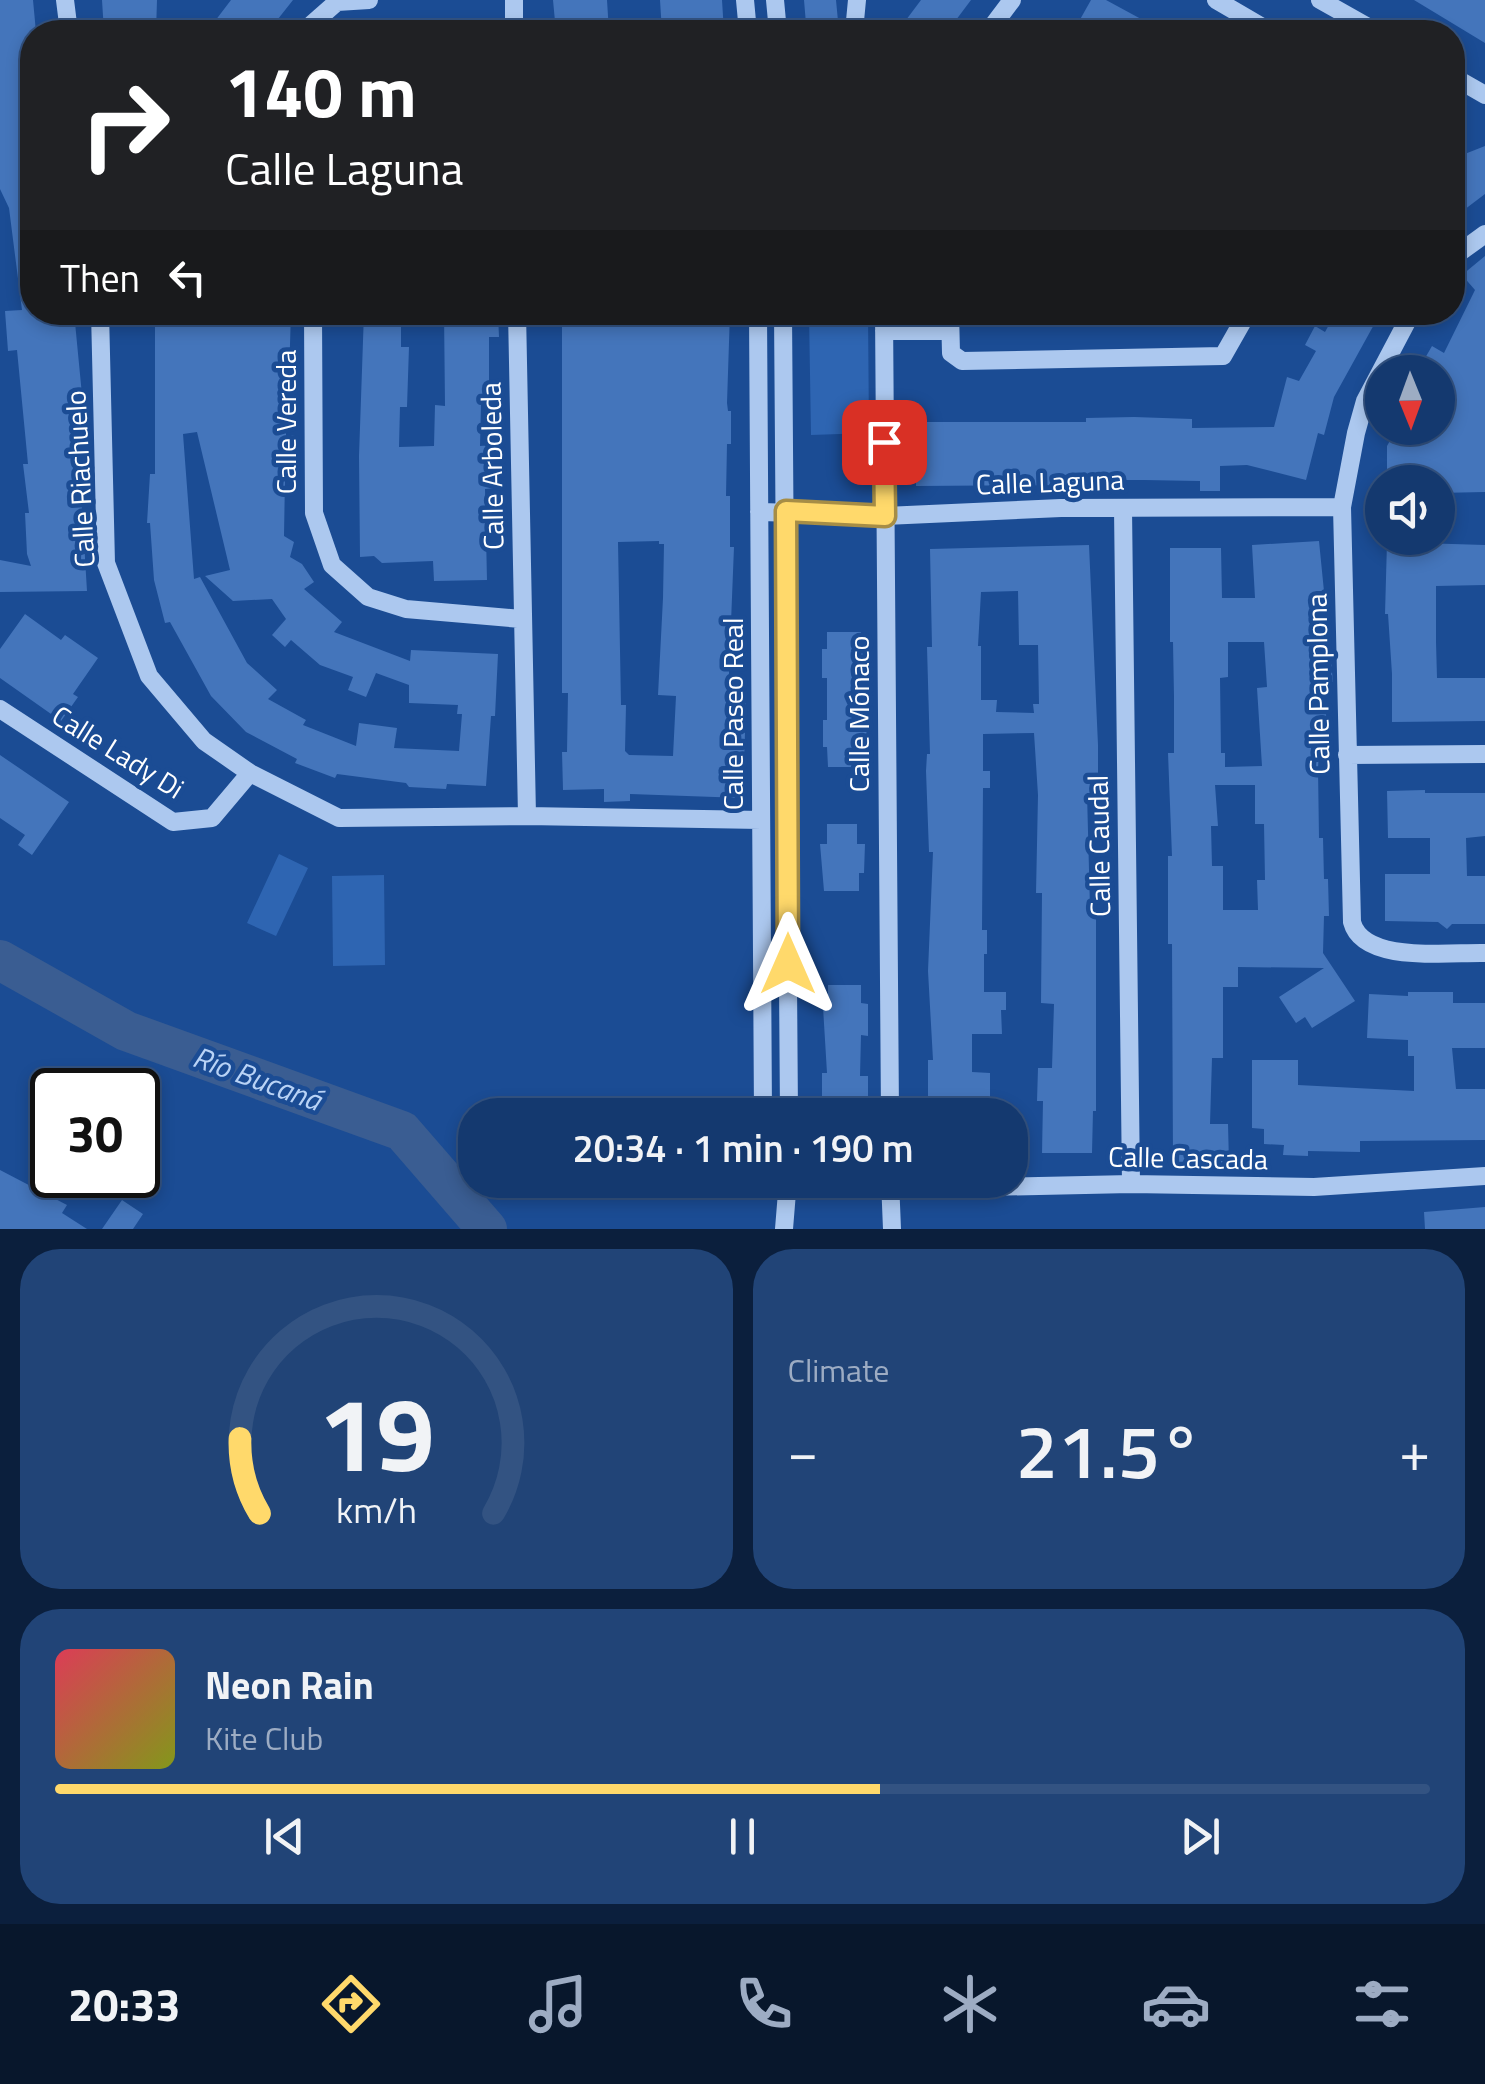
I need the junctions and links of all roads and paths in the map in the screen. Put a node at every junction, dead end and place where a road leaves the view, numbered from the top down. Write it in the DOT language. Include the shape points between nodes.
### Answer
graph roads {
  1 [pos="368,0"];
  2 [pos="1216,0"];
  3 [pos="1320,0"];
  4 [pos="317,20"];
  5 [pos="1250,20"];
  6 [pos="1355,20"];
  7 [pos="100,325"];
  8 [pos="313,325"];
  9 [pos="517,325"];
  10 [pos="758,325"];
  11 [pos="782,325"];
  12 [pos="884,325"];
  13 [pos="950,325"];
  14 [pos="1241,325"];
  15 [pos="1405,325"];
  16 [pos="1342,506"];
  17 [pos="1123,508"];
  18 [pos="786,511"];
  19 [pos="759,512"];
  20 [pos="885,516"];
  21 [pos="521,619"];
  22 [pos="0,709"];
  23 [pos="1485,754"];
  24 [pos="1347,755"];
  25 [pos="250,773"];
  26 [pos="526,816"];
  27 [pos="761,820"];
  28 [pos="1485,953"];
  29 [pos="764,1098"];
  30 [pos="789,1098"];
  31 [pos="890,1098"];
  32 [pos="1485,1176"];
  33 [pos="1028,1184"];
  34 [pos="1131,1184"];
  35 [pos="784,1198"];
  36 [pos="891,1198"];
  37 [pos="784,1229"];
  38 [pos="892,1229"];
  1 -- 4 [label="street" via="337,2"];
  2 -- 5 [label="street"];
  3 -- 6 [label="street"];
  7 -- 25 [label="street, Calle Riachuelo" via="106,563 149,676 204,742"];
  8 -- 21 [label="street, Calle Vereda" via="314,512 332,564 368,597 406,609"];
  9 -- 21 [label="street, Calle Arboleda"];
  10 -- 19 [label="street, Calle Paseo Real"];
  11 -- 18 [label="street, Calle Paseo Real"];
  12 -- 20 [label="street, Calle Mónaco"];
  13 -- 14 [label="street" via="951,353 962,361 1223,356"];
  15 -- 16 [label="street, Calle Pamplona" via="1366,401"];
  16 -- 17 [label="street, Calle Laguna"];
  16 -- 24 [label="street, Calle Pamplona"];
  17 -- 20 [label="street, Calle Laguna"];
  17 -- 34 [label="street, Calle Caudal"];
  18 -- 19 [label="street, Calle Laguna"];
  18 -- 20 [label="street, Calle Laguna"];
  18 -- 30 [label="street, Calle Paseo Real"];
  19 -- 27 [label="street, Calle Paseo Real"];
  20 -- 31 [label="street, Calle Mónaco"];
  21 -- 26 [label="street, Calle Arboleda"];
  22 -- 25 [label="street, Calle Lady Di" via="173,822 212,818"];
  23 -- 24 [label="street"];
  24 -- 28 [label="street, Calle Pamplona" via="1355,933 1386,950"];
  25 -- 26 [label="street, Calle Riachuelo" via="338,818"];
  26 -- 27 [label="street, Calle Riachuelo"];
  27 -- 29 [label="street, Calle Paseo Real"];
  32 -- 34 [label="street, Calle Cascada" via="1314,1187"];
  33 -- 34 [label="street, Calle Cascada"];
  35 -- 37 [label="street"];
  36 -- 38 [label="street"];
}
